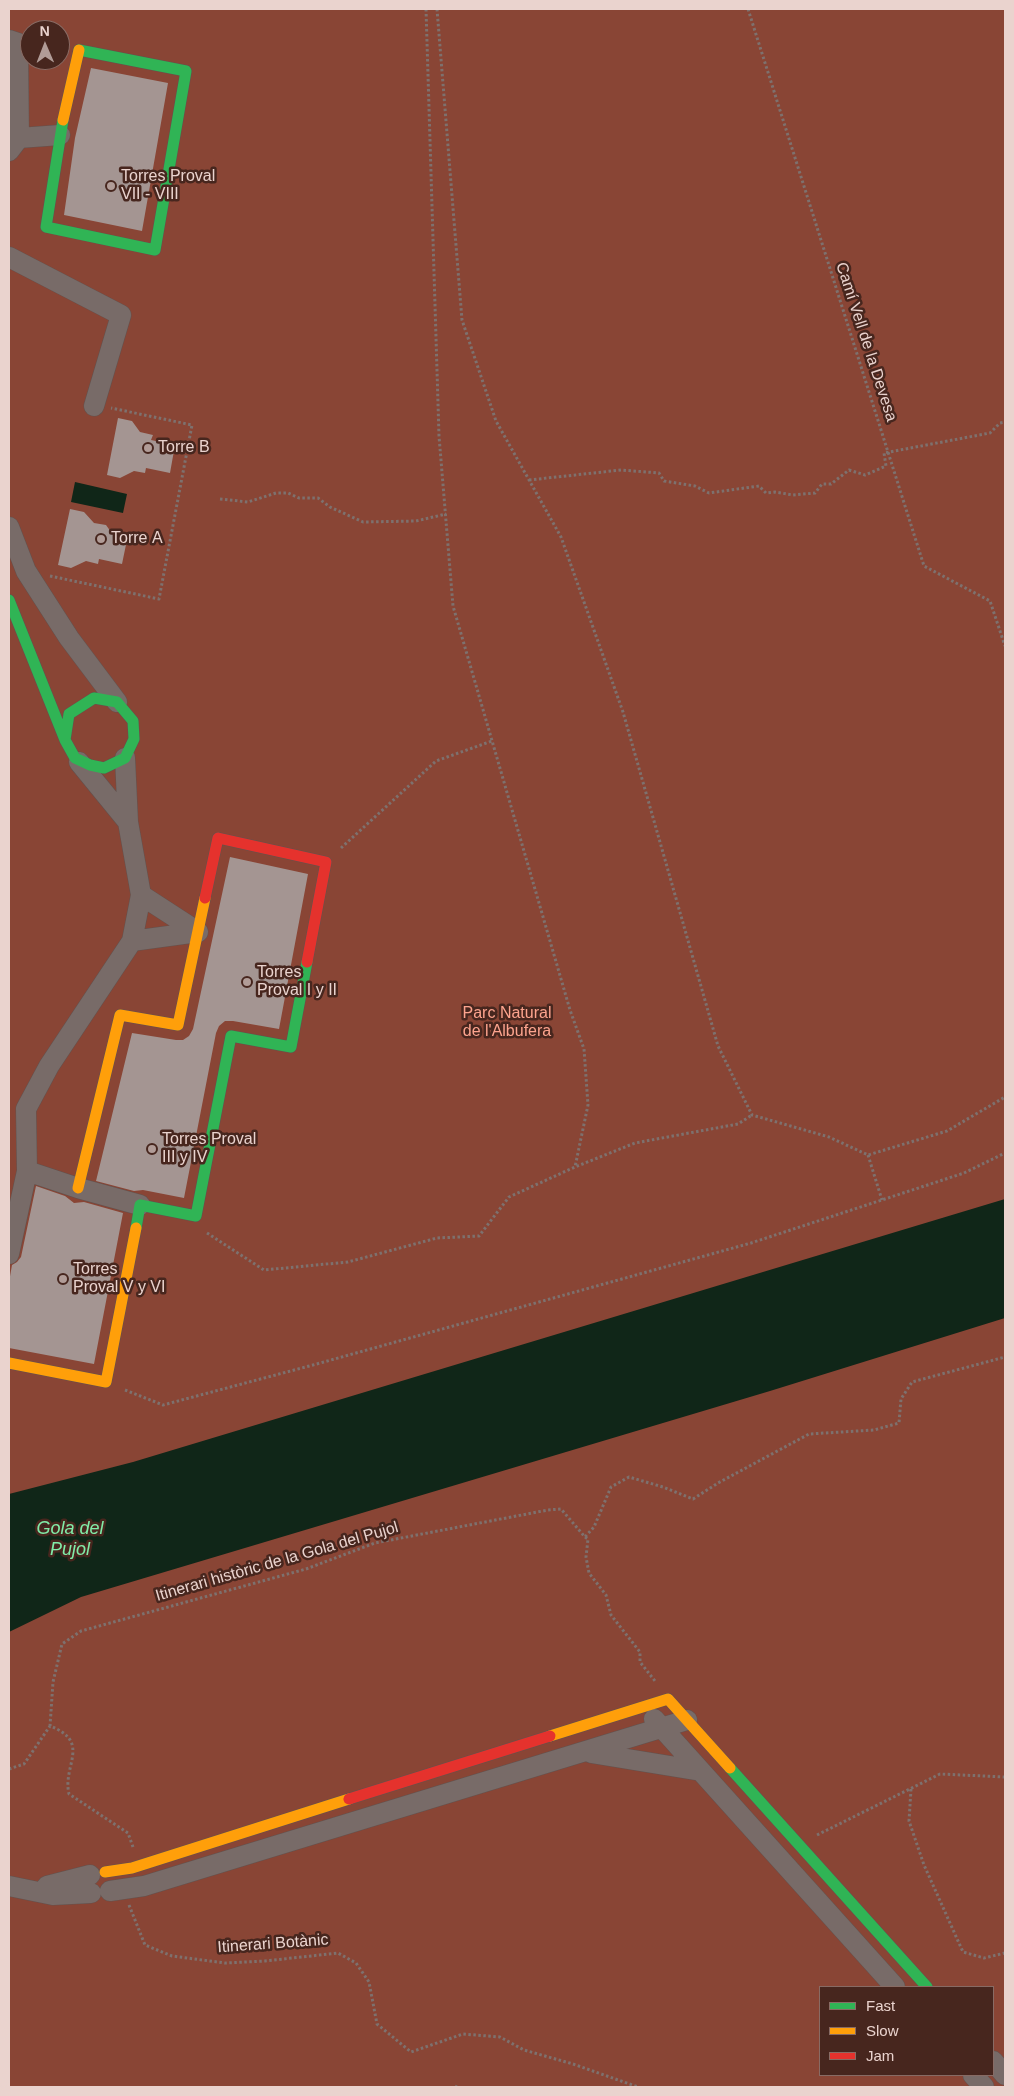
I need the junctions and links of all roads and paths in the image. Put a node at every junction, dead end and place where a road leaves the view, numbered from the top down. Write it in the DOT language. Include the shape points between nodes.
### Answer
graph roads {
  1 [pos="426,9"];
  2 [pos="437,9"];
  3 [pos="748,9"];
  4 [pos="9,40"];
  5 [pos="60,135"];
  6 [pos="14,145"];
  7 [pos="9,258"];
  8 [pos="100,407"];
  9 [pos="1005,422"];
  10 [pos="888,452"];
  11 [pos="529,480"];
  12 [pos="220,498"];
  13 [pos="446,514"];
  14 [pos="9,527"];
  15 [pos="44,575"];
  16 [pos="9,600"];
  17 [pos="1005,646"];
  18 [pos="117,702"];
  19 [pos="64,740"];
  20 [pos="492,741"];
  21 [pos="125,758"];
  22 [pos="79,762"];
  23 [pos="128,822"];
  24 [pos="326,862"];
  25 [pos="141,895"];
  26 [pos="198,932"];
  27 [pos="132,941"];
  28 [pos="1005,1096"];
  29 [pos="752,1115"];
  30 [pos="1005,1153"];
  31 [pos="868,1155"];
  32 [pos="575,1167"];
  33 [pos="27,1171"];
  34 [pos="78,1188"];
  35 [pos="882,1200"];
  36 [pos="140,1205"];
  37 [pos="196,1216"];
  38 [pos="9,1254"];
  39 [pos="1005,1357"];
  40 [pos="9,1363"];
  41 [pos="106,1382"];
  42 [pos="585,1537"];
  43 [pos="668,1699"];
  44 [pos="643,1707"];
  45 [pos="687,1720"];
  46 [pos="50,1726"];
  47 [pos="662,1728"];
  48 [pos="586,1752"];
  49 [pos="9,1769"];
  50 [pos="701,1771"];
  51 [pos="1005,1777"];
  52 [pos="911,1788"];
  53 [pos="798,1844"];
  54 [pos="139,1866"];
  55 [pos="99,1883"];
  56 [pos="9,1886"];
  57 [pos="146,1892"];
  58 [pos="1005,1953"];
  59 [pos="894,1986"];
  60 [pos="926,1986"];
  61 [pos="994,2062"];
  62 [pos="1005,2075"];
  63 [pos="974,2076"];
  64 [pos="638,2087"];
  65 [pos="984,2087"];
  1 -- 13 [label="path" via="439,436"];
  2 -- 11 [label="path" via="462,320 496,421"];
  3 -- 10 [label="path, Camí Vell de la Devesa"];
  4 -- 6 [label="street" via="18,43"];
  5 -- 5 [label="street" via="79,50 186,71 155,250 46,227"];
  5 -- 6 [label="street"];
  7 -- 8 [label="street" via="121,315"];
  8 -- 15 [label="path" via="192,425 159,598"];
  9 -- 10 [label="path" via="990,433"];
  10 -- 11 [label="path" via="884,453 886,466 865,475 850,470 830,484 822,484 815,493 808,494 766,493 759,486 709,493 695,486 664,481 658,473 621,470"];
  10 -- 17 [label="path, Camí Vell de la Devesa" via="924,566 990,601"];
  11 -- 29 [label="path" via="562,537 623,712 718,1046"];
  12 -- 13 [label="path" via="248,502 276,493 288,493 299,498 318,498 363,522 416,521"];
  13 -- 20 [label="path" via="453,606"];
  14 -- 18 [label="street" via="26,571 69,638"];
  16 -- 19 [label="street"];
  18 -- 19 [label="street" via="94,698 69,714"];
  18 -- 21 [label="street" via="133,721 134,739"];
  19 -- 22 [label="street"];
  20 -- 24 [label="path" via="436,761"];
  20 -- 32 [label="path" via="584,1049 588,1105"];
  21 -- 22 [label="street" via="104,768"];
  21 -- 23 [label="street"];
  22 -- 23 [label="street"];
  23 -- 25 [label="street"];
  24 -- 26 [label="street" via="218,838"];
  24 -- 37 [label="street" via="291,1047 231,1036"];
  25 -- 26 [label="street"];
  25 -- 27 [label="street"];
  26 -- 27 [label="street"];
  26 -- 34 [label="street" via="178,1025 120,1015"];
  27 -- 33 [label="street" via="49,1066 26,1109"];
  28 -- 31 [label="path" via="947,1131"];
  29 -- 31 [label="path" via="829,1137"];
  29 -- 32 [label="path" via="738,1124 635,1143"];
  30 -- 35 [label="path" via="964,1174"];
  31 -- 35 [label="path"];
  32 -- 37 [label="path" via="509,1197 479,1236 437,1238 348,1262 264,1270 202,1230"];
  33 -- 34 [label="street"];
  33 -- 38 [label="street"];
  34 -- 36 [label="street"];
  35 -- 41 [label="path" via="751,1242 163,1404"];
  36 -- 37 [label="street"];
  36 -- 41 [label="street"];
  39 -- 42 [label="path" via="912,1382 901,1399 899,1423 874,1430 809,1434 694,1499 629,1477 611,1487 606,1503"];
  40 -- 41 [label="street"];
  42 -- 43 [label="path" via="588,1539 586,1557 589,1573 606,1595 611,1615 640,1652 640,1662"];
  42 -- 46 [label="path, Itinerari històric de la Gola del Pujol" via="560,1509 548,1510 375,1543 306,1569 81,1631 62,1644 53,1682"];
  43 -- 44 [label="street"];
  43 -- 45 [label="street"];
  44 -- 47 [label="street"];
  44 -- 54 [label="street"];
  45 -- 47 [label="street"];
  45 -- 53 [label="street"];
  46 -- 49 [label="path" via="24,1764"];
  46 -- 54 [label="path" via="64,1732 74,1753 66,1784 69,1794 128,1833"];
  47 -- 48 [label="street"];
  47 -- 50 [label="street"];
  48 -- 50 [label="street"];
  48 -- 57 [label="street"];
  50 -- 59 [label="street"];
  51 -- 52 [label="path" via="940,1774"];
  52 -- 53 [label="path"];
  52 -- 58 [label="path" via="909,1821 924,1866 962,1952 984,1958"];
  53 -- 60 [label="street"];
  54 -- 55 [label="street"];
  55 -- 56 [label="street" via="53,1894"];
  55 -- 57 [label="street"];
  57 -- 64 [label="path, Itinerari Botànic" via="129,1905 145,1945 172,1956 225,1963 338,1953 356,1963 369,1982 377,2024 411,2052 463,2034 500,2037 524,2050"];
  61 -- 62 [label="street"];
  63 -- 65 [label="street"];
}
